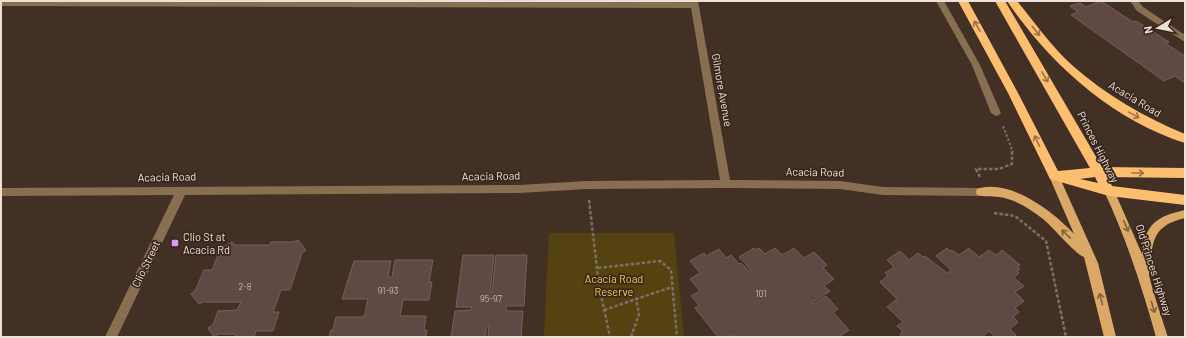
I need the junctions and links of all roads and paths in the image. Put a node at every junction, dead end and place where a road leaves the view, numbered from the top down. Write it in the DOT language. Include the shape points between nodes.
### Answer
graph roads {
  1 [pos="940,1"];
  2 [pos="963,1"];
  3 [pos="1000,1"];
  4 [pos="1012,1"];
  5 [pos="1134,1"];
  6 [pos="1,3"];
  7 [pos="694,3"];
  8 [pos="1185,39"];
  9 [pos="996,113"];
  10 [pos="1185,139"];
  11 [pos="1099,172"];
  12 [pos="1185,172"];
  13 [pos="1054,176"];
  14 [pos="981,180"];
  15 [pos="726,184"];
  16 [pos="587,185"];
  17 [pos="182,190"];
  18 [pos="1109,191"];
  19 [pos="1,192"];
  20 [pos="981,192"];
  21 [pos="1185,200"];
  22 [pos="994,213"];
  23 [pos="1185,214"];
  24 [pos="1092,263"];
  25 [pos="598,268"];
  26 [pos="1145,276"];
  27 [pos="672,287"];
  28 [pos="636,299"];
  29 [pos="604,310"];
  30 [pos="110,337"];
  31 [pos="610,337"];
  32 [pos="630,337"];
  33 [pos="678,337"];
  34 [pos="1066,337"];
  35 [pos="1110,337"];
  36 [pos="1162,337"];
  1 -- 9 [label="street" via="976,65"];
  13 -- 2 [label="highway, one-way"];
  3 -- 11 [label="highway, Princes Highway, one-way"];
  4 -- 10 [label="highway, Acacia Road, one-way" via="1057,56 1086,83 1134,116"];
  5 -- 8 [label="street" via="1140,9"];
  6 -- 7 [label="street"];
  7 -- 15 [label="street, Gilmore Avenue"];
  9 -- 14 [label="path" via="1013,153 1013,160 1007,168 976,169"];
  11 -- 12 [label="highway, one-way"];
  11 -- 13 [label="highway"];
  11 -- 18 [label="highway, Princes Highway"];
  13 -- 18 [label="highway, Princes Highway"];
  13 -- 24 [label="main road"];
  15 -- 16 [label="street, Acacia Road"];
  15 -- 20 [label="street, Acacia Road" via="840,185 882,190"];
  16 -- 17 [label="street, Acacia Road" via="511,189"];
  16 -- 25 [label="path"];
  17 -- 19 [label="street, Acacia Road"];
  17 -- 30 [label="street, Clio Street"];
  18 -- 21 [label="highway"];
  18 -- 26 [label="main road, Old Princes Highway, one-way" via="1127,228"];
  24 -- 20 [label="main road, one-way" via="1064,231 1038,209 1015,197"];
  22 -- 34 [label="path" via="1014,216 1046,240"];
  23 -- 26 [label="main road" via="1165,219 1153,229"];
  35 -- 24 [label="main road, one-way"];
  25 -- 27 [label="path" via="660,261 671,270"];
  25 -- 29 [label="path"];
  26 -- 36 [label="main road, Old Princes Highway, one-way"];
  27 -- 28 [label="path"];
  27 -- 33 [label="path"];
  28 -- 29 [label="path"];
  28 -- 32 [label="path" via="639,314"];
  29 -- 31 [label="path"];
}
